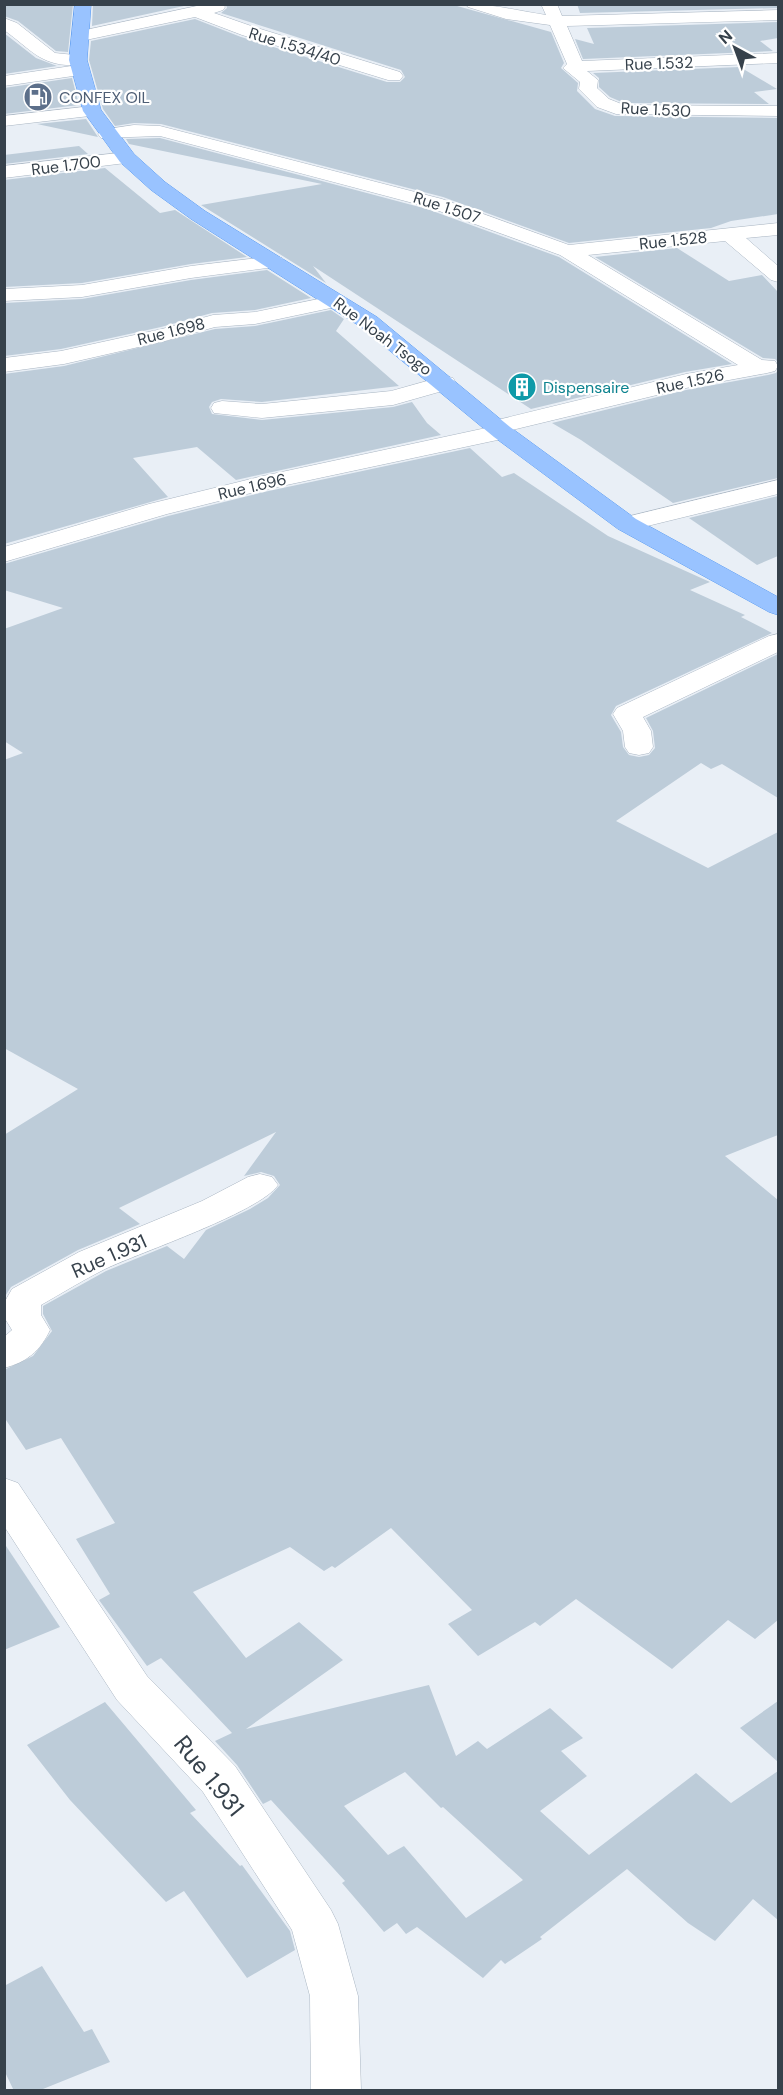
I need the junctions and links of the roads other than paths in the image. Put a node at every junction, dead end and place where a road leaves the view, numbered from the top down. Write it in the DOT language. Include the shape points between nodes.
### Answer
graph roads {
  1 [pos="83,4"];
  2 [pos="229,4"];
  3 [pos="474,4"];
  4 [pos="197,12"];
  5 [pos="552,13"];
  6 [pos="778,15"];
  7 [pos="4,23"];
  8 [pos="81,36"];
  9 [pos="778,58"];
  10 [pos="79,65"];
  11 [pos="576,66"];
  12 [pos="394,76"];
  13 [pos="4,81"];
  14 [pos="92,111"];
  15 [pos="778,111"];
  16 [pos="4,121"];
  17 [pos="107,134"];
  18 [pos="127,158"];
  19 [pos="4,172"];
  20 [pos="778,229"];
  21 [pos="729,234"];
  22 [pos="567,251"];
  23 [pos="275,262"];
  24 [pos="778,276"];
  25 [pos="4,295"];
  26 [pos="338,302"];
  27 [pos="4,365"];
  28 [pos="768,366"];
  29 [pos="445,383"];
  30 [pos="222,408"];
  31 [pos="500,430"];
  32 [pos="778,487"];
  33 [pos="627,524"];
  34 [pos="4,555"];
  35 [pos="778,607"];
  36 [pos="778,642"];
  37 [pos="639,747"];
  38 [pos="260,1185"];
  39 [pos="4,1355"];
  40 [pos="4,1493"];
  41 [pos="336,2091"];
  1 -- 8 [label="main road, Rue Noah Tsogo"];
  2 -- 4 [label="street"];
  3 -- 5 [label="street" via="506,14"];
  4 -- 8 [label="street"];
  4 -- 12 [label="street, Rue 1.534/40"];
  5 -- 6 [label="street"];
  5 -- 11 [label="street, Rue 1.530"];
  7 -- 10 [label="street" via="48,56"];
  8 -- 10 [label="main road, Rue Noah Tsogo"];
  9 -- 11 [label="street, Rue 1.532"];
  10 -- 13 [label="street"];
  10 -- 14 [label="main road, Rue Noah Tsogo"];
  11 -- 15 [label="street, Rue 1.530" via="572,68 589,80 588,89 603,103 622,110"];
  14 -- 16 [label="street"];
  14 -- 17 [label="main road, Rue Noah Tsogo"];
  17 -- 18 [label="main road, Rue Noah Tsogo"];
  17 -- 22 [label="street, Rue 1.507" via="160,131 435,203"];
  18 -- 19 [label="street, Rue 1.700"];
  18 -- 23 [label="main road, Rue Noah Tsogo" via="173,198"];
  20 -- 21 [label="street, Rue 1.528"];
  21 -- 22 [label="street, Rue 1.528"];
  21 -- 24 [label="street"];
  22 -- 28 [label="street, Rue 1.507"];
  23 -- 25 [label="street" via="82,291"];
  23 -- 26 [label="main road, Rue Noah Tsogo"];
  26 -- 27 [label="street, Rue 1.698" via="255,318 213,321 64,357"];
  26 -- 29 [label="main road, Rue Noah Tsogo"];
  28 -- 31 [label="street, Rue 1.526" via="605,399"];
  29 -- 30 [label="street" via="393,398 262,411"];
  29 -- 31 [label="main road, Rue Noah Tsogo"];
  31 -- 33 [label="main road, Rue Noah Tsogo"];
  31 -- 34 [label="street, Rue 1.696" via="274,480"];
  32 -- 33 [label="street"];
  33 -- 35 [label="main road, Rue Noah Tsogo"];
  36 -- 37 [label="street" via="627,714 638,730"];
  38 -- 39 [label="street, Rue 1.931" via="215,1209 92,1261 25,1298 21,1315 31,1330 26,1341"];
  40 -- 41 [label="street, Rue 1.931" via="132,1688 219,1779 314,1924 334,1996"];
}
